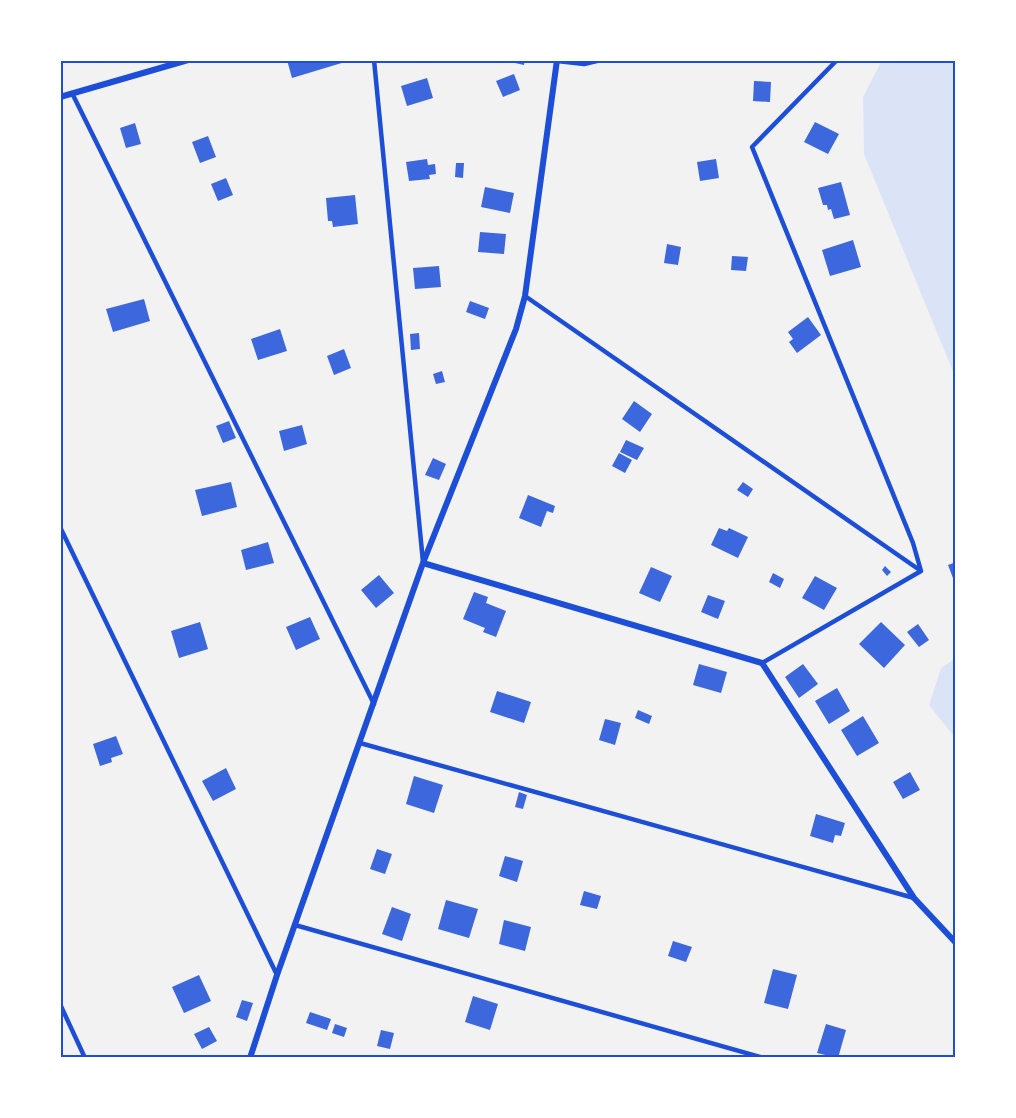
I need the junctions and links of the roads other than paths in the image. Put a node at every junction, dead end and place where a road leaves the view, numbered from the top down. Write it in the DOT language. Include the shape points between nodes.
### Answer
graph roads {
  1 [pos="188,60"];
  2 [pos="374,60"];
  3 [pos="601,60"];
  4 [pos="837,60"];
  5 [pos="557,61"];
  6 [pos="72,93"];
  7 [pos="60,97"];
  8 [pos="525,296"];
  9 [pos="60,527"];
  10 [pos="423,563"];
  11 [pos="921,571"];
  12 [pos="762,663"];
  13 [pos="374,704"];
  14 [pos="360,743"];
  15 [pos="914,898"];
  16 [pos="295,926"];
  17 [pos="956,943"];
  18 [pos="277,975"];
  19 [pos="60,1004"];
  20 [pos="84,1058"];
  21 [pos="250,1058"];
  22 [pos="764,1058"];
  1 -- 6 [label="street"];
  2 -- 10 [label="lane"];
  3 -- 5 [label="lane" via="584,64"];
  4 -- 11 [label="lane" via="752,147"];
  5 -- 8 [label="street"];
  6 -- 7 [label="street"];
  6 -- 13 [label="lane"];
  8 -- 10 [label="street" via="516,329"];
  8 -- 11 [label="lane"];
  9 -- 18 [label="lane"];
  10 -- 12 [label="street"];
  10 -- 13 [label="street"];
  11 -- 12 [label="lane"];
  12 -- 15 [label="street"];
  13 -- 14 [label="street"];
  14 -- 15 [label="lane"];
  14 -- 16 [label="street"];
  15 -- 17 [label="street"];
  16 -- 18 [label="street"];
  16 -- 22 [label="lane"];
  18 -- 21 [label="street"];
  19 -- 20 [label="lane"];
}
